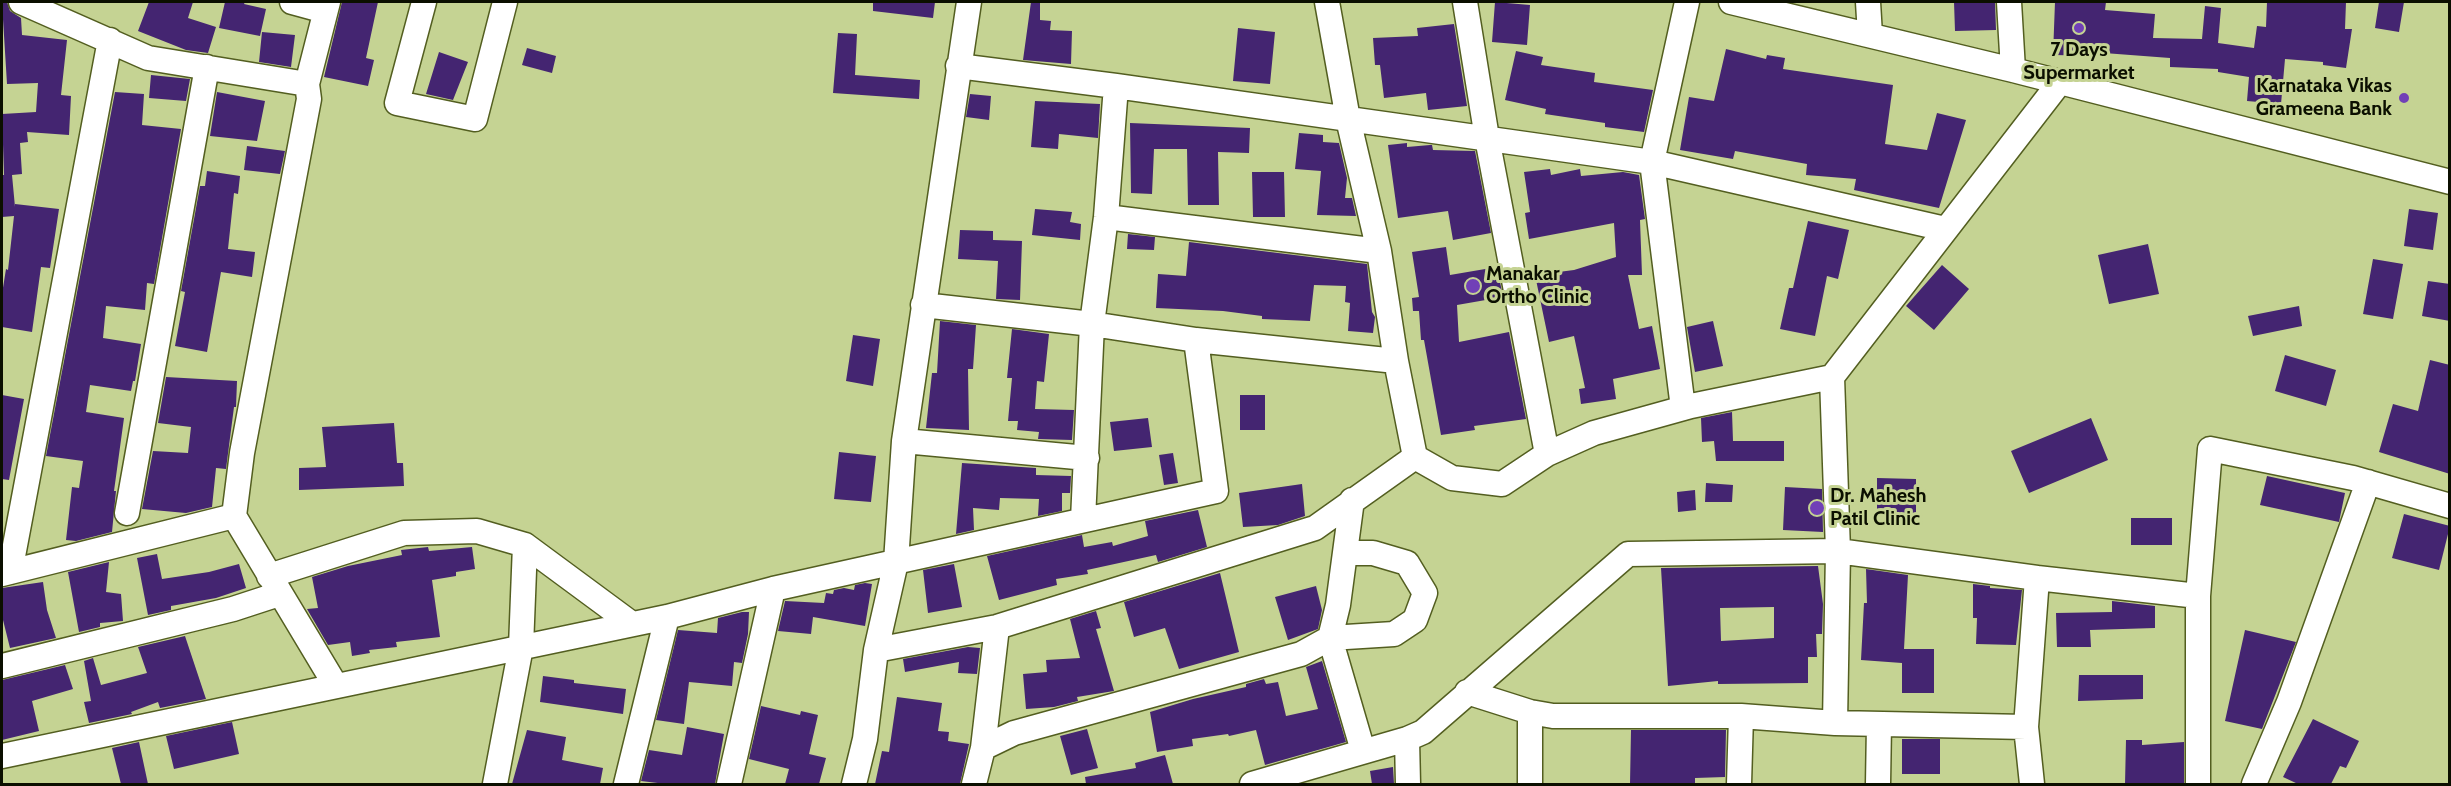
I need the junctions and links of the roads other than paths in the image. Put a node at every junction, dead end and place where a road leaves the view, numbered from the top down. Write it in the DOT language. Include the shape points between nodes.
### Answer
graph roads {
  1 [pos="21,2"];
  2 [pos="292,2"];
  3 [pos="424,2"];
  4 [pos="505,2"];
  5 [pos="969,2"];
  6 [pos="1327,2"];
  7 [pos="1465,2"];
  8 [pos="1687,2"];
  9 [pos="1731,2"];
  10 [pos="1868,2"];
  11 [pos="2009,2"];
  12 [pos="327,6"];
  13 [pos="1786,8"];
  14 [pos="1870,35"];
  15 [pos="110,40"];
  16 [pos="957,66"];
  17 [pos="207,67"];
  18 [pos="2013,70"];
  19 [pos="2060,82"];
  20 [pos="307,84"];
  21 [pos="1116,86"];
  22 [pos="1348,119"];
  23 [pos="1486,138"];
  24 [pos="1652,162"];
  25 [pos="2450,182"];
  26 [pos="1106,218"];
  27 [pos="1945,229"];
  28 [pos="1379,251"];
  29 [pos="923,305"];
  30 [pos="1092,324"];
  31 [pos="1196,340"];
  32 [pos="1396,361"];
  33 [pos="1832,377"];
  34 [pos="1683,408"];
  35 [pos="904,441"];
  36 [pos="1547,454"];
  37 [pos="1415,457"];
  38 [pos="1087,458"];
  39 [pos="2368,482"];
  40 [pos="1352,500"];
  41 [pos="2450,506"];
  42 [pos="127,513"];
  43 [pos="234,516"];
  44 [pos="1083,520"];
  45 [pos="525,545"];
  46 [pos="1838,551"];
  47 [pos="1345,553"];
  48 [pos="896,562"];
  49 [pos="6,573"];
  50 [pos="2037,578"];
  51 [pos="274,585"];
  52 [pos="773,589"];
  53 [pos="2198,596"];
  54 [pos="667,616"];
  55 [pos="632,624"];
  56 [pos="997,627"];
  57 [pos="1330,638"];
  58 [pos="521,647"];
  59 [pos="876,650"];
  60 [pos="2,666"];
  61 [pos="336,686"];
  62 [pos="1467,692"];
  63 [pos="1530,712"];
  64 [pos="1741,716"];
  65 [pos="1835,723"];
  66 [pos="1879,724"];
  67 [pos="2026,727"];
  68 [pos="1407,738"];
  69 [pos="983,748"];
  70 [pos="1363,752"];
  71 [pos="2,756"];
  72 [pos="495,784"];
  73 [pos="626,784"];
  74 [pos="729,784"];
  75 [pos="854,784"];
  76 [pos="975,784"];
  77 [pos="1252,784"];
  78 [pos="1408,784"];
  79 [pos="1530,784"];
  80 [pos="1739,784"];
  81 [pos="1878,784"];
  82 [pos="2032,784"];
  83 [pos="2198,784"];
  84 [pos="2254,784"];
  1 -- 15 [label="street"];
  2 -- 12 [label="street"];
  3 -- 4 [label="street" via="397,103 475,119"];
  5 -- 16 [label="street"];
  6 -- 22 [label="street"];
  7 -- 23 [label="street"];
  8 -- 24 [label="street"];
  9 -- 13 [label="street"];
  10 -- 14 [label="street"];
  11 -- 18 [label="street"];
  12 -- 20 [label="street"];
  13 -- 14 [label="street"];
  14 -- 18 [label="street"];
  15 -- 17 [label="street" via="148,58"];
  15 -- 49 [label="street"];
  16 -- 21 [label="street"];
  16 -- 29 [label="street"];
  17 -- 20 [label="street"];
  17 -- 42 [label="street"];
  18 -- 19 [label="street"];
  19 -- 25 [label="street"];
  19 -- 27 [label="street"];
  20 -- 43 [label="street" via="309,99 242,453"];
  21 -- 22 [label="street"];
  21 -- 26 [label="street"];
  22 -- 23 [label="street"];
  22 -- 28 [label="street"];
  23 -- 24 [label="street"];
  23 -- 36 [label="street"];
  24 -- 27 [label="street"];
  24 -- 34 [label="street"];
  26 -- 28 [label="street"];
  26 -- 30 [label="street"];
  27 -- 33 [label="street"];
  28 -- 32 [label="street"];
  29 -- 30 [label="street"];
  29 -- 35 [label="street"];
  30 -- 31 [label="street"];
  30 -- 38 [label="street"];
  31 -- 32 [label="street"];
  31 -- 44 [label="street" via="1216,491"];
  32 -- 37 [label="street"];
  33 -- 34 [label="street"];
  33 -- 46 [label="street"];
  34 -- 36 [label="street" via="1594,433"];
  35 -- 38 [label="street"];
  35 -- 48 [label="street"];
  36 -- 37 [label="street" via="1502,484 1452,478"];
  37 -- 40 [label="street"];
  38 -- 44 [label="street"];
  39 -- 41 [label="street"];
  39 -- 53 [label="street" via="2210,449"];
  39 -- 84 [label="street" via="2289,702"];
  40 -- 47 [label="street"];
  40 -- 56 [label="street" via="1315,528"];
  43 -- 49 [label="street"];
  43 -- 51 [label="street"];
  44 -- 48 [label="street"];
  45 -- 51 [label="street" via="477,531 404,533"];
  45 -- 55 [label="street"];
  45 -- 58 [label="street"];
  46 -- 50 [label="street"];
  46 -- 62 [label="street" via="1628,554"];
  46 -- 65 [label="street"];
  47 -- 57 [label="street"];
  47 -- 57 [label="street" via="1373,553 1407,563 1425,593 1415,620 1394,634"];
  48 -- 52 [label="street"];
  48 -- 59 [label="street"];
  50 -- 53 [label="street"];
  50 -- 67 [label="street"];
  51 -- 60 [label="street" via="233,609"];
  51 -- 61 [label="street"];
  52 -- 54 [label="street"];
  52 -- 74 [label="street"];
  53 -- 83 [label="street"];
  54 -- 55 [label="street"];
  54 -- 73 [label="street"];
  55 -- 58 [label="street"];
  56 -- 59 [label="street"];
  56 -- 69 [label="street"];
  57 -- 69 [label="street" via="1301,654 1014,733"];
  57 -- 70 [label="street"];
  58 -- 61 [label="street"];
  58 -- 72 [label="street"];
  59 -- 75 [label="street" via="866,739"];
  61 -- 71 [label="street"];
  62 -- 63 [label="street"];
  62 -- 68 [label="street" via="1423,732"];
  63 -- 64 [label="street" via="1553,716"];
  63 -- 79 [label="street"];
  64 -- 65 [label="street"];
  64 -- 80 [label="street"];
  65 -- 66 [label="street"];
  66 -- 67 [label="street"];
  66 -- 81 [label="street"];
  67 -- 82 [label="street"];
  68 -- 70 [label="street"];
  68 -- 78 [label="street"];
  69 -- 76 [label="street"];
  70 -- 77 [label="street"];
}
